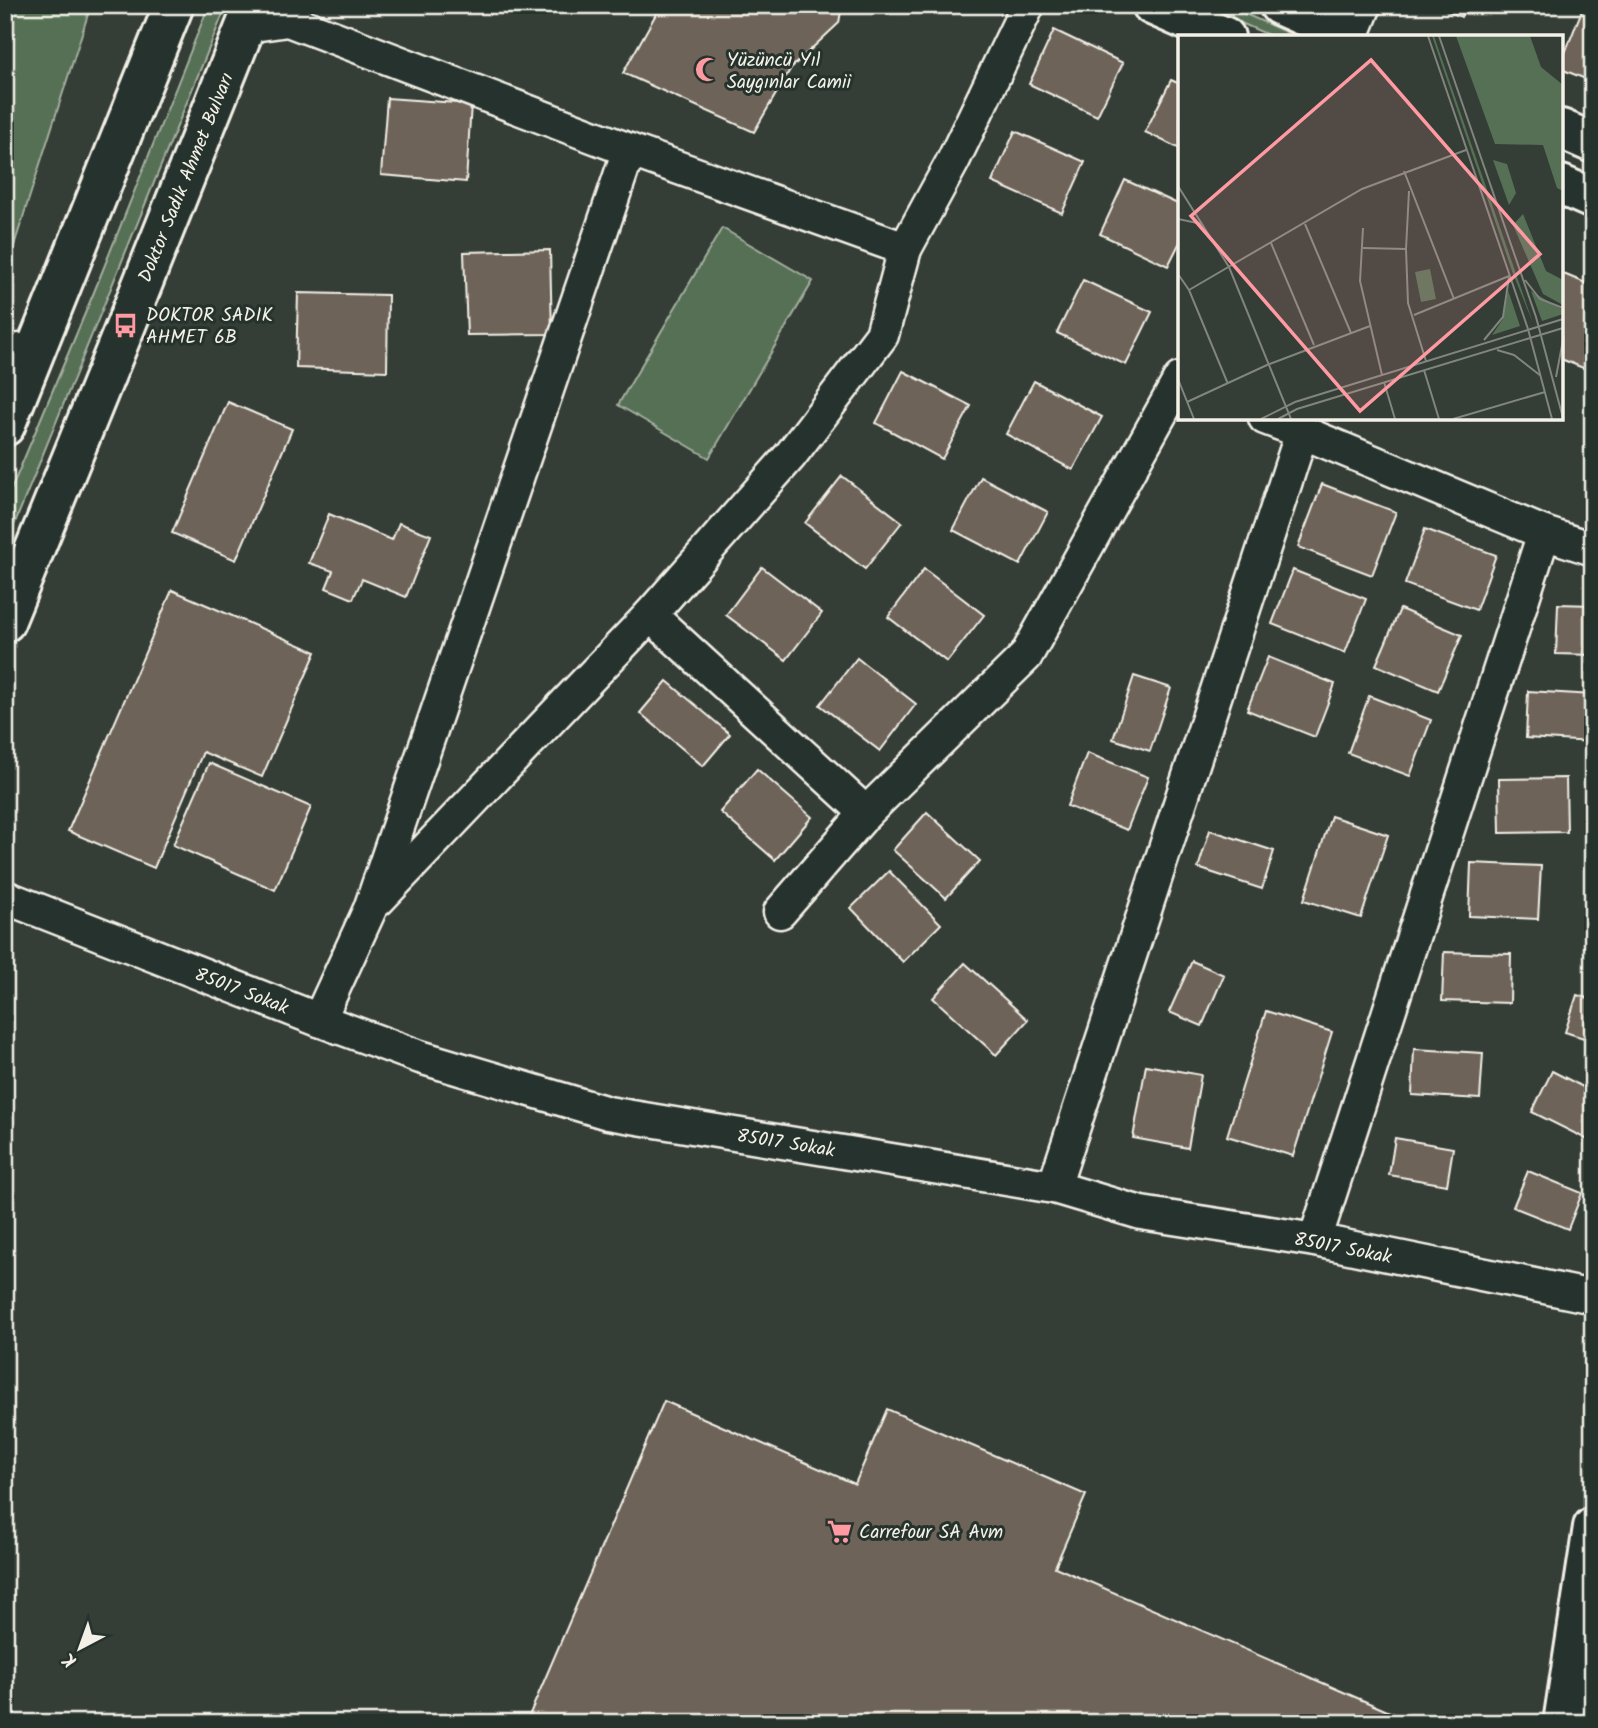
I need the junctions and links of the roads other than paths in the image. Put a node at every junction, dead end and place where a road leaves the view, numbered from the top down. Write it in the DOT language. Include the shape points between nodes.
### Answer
graph roads {
  1 [pos="174,5"];
  2 [pos="1028,5"];
  3 [pos="1152,5"];
  4 [pos="1279,5"];
  5 [pos="1365,5"];
  6 [pos="258,12"];
  7 [pos="1220,35"];
  8 [pos="1347,35"];
  9 [pos="1353,35"];
  10 [pos="1563,130"];
  11 [pos="1593,143"];
  12 [pos="629,150"];
  13 [pos="1563,186"];
  14 [pos="1593,198"];
  15 [pos="905,249"];
  16 [pos="23,342"];
  17 [pos="1178,385"];
  18 [pos="1270,420"];
  19 [pos="5,426"];
  20 [pos="1302,432"];
  21 [pos="1544,533"];
  22 [pos="1593,549"];
  23 [pos="650,615"];
  24 [pos="5,622"];
  25 [pos="866,813"];
  26 [pos="5,897"];
  27 [pos="370,909"];
  28 [pos="780,912"];
  29 [pos="319,1020"];
  30 [pos="1054,1187"];
  31 [pos="1315,1240"];
  32 [pos="1593,1297"];
  33 [pos="1593,1527"];
  34 [pos="1584,1651"];
  35 [pos="1563,1723"];
  1 -- 16 [label="main road"];
  2 -- 15 [label="street"];
  3 -- 7 [label="main road"];
  4 -- 8 [label="main road"];
  5 -- 9 [label="street"];
  6 -- 12 [label="street"];
  6 -- 24 [label="main road, Doktor Sadık Ahmet Bulvarı"];
  10 -- 11 [label="main road"];
  12 -- 15 [label="street"];
  12 -- 27 [label="street"];
  13 -- 14 [label="main road"];
  15 -- 23 [label="street" via="882,335 790,456"];
  16 -- 19 [label="main road"];
  17 -- 25 [label="street" via="1026,656"];
  18 -- 20 [label="street"];
  20 -- 21 [label="street"];
  20 -- 30 [label="street"];
  21 -- 22 [label="street"];
  21 -- 31 [label="street"];
  23 -- 25 [label="street"];
  23 -- 27 [label="street"];
  25 -- 28 [label="street"];
  26 -- 29 [label="street, 85017 Sokak"];
  27 -- 29 [label="street"];
  29 -- 30 [label="street, 85017 Sokak" via="420,1057 608,1113"];
  30 -- 31 [label="street, 85017 Sokak" via="1141,1213"];
  31 -- 32 [label="street, 85017 Sokak"];
  33 -- 34 [label="main road"];
  34 -- 35 [label="main road"];
}
